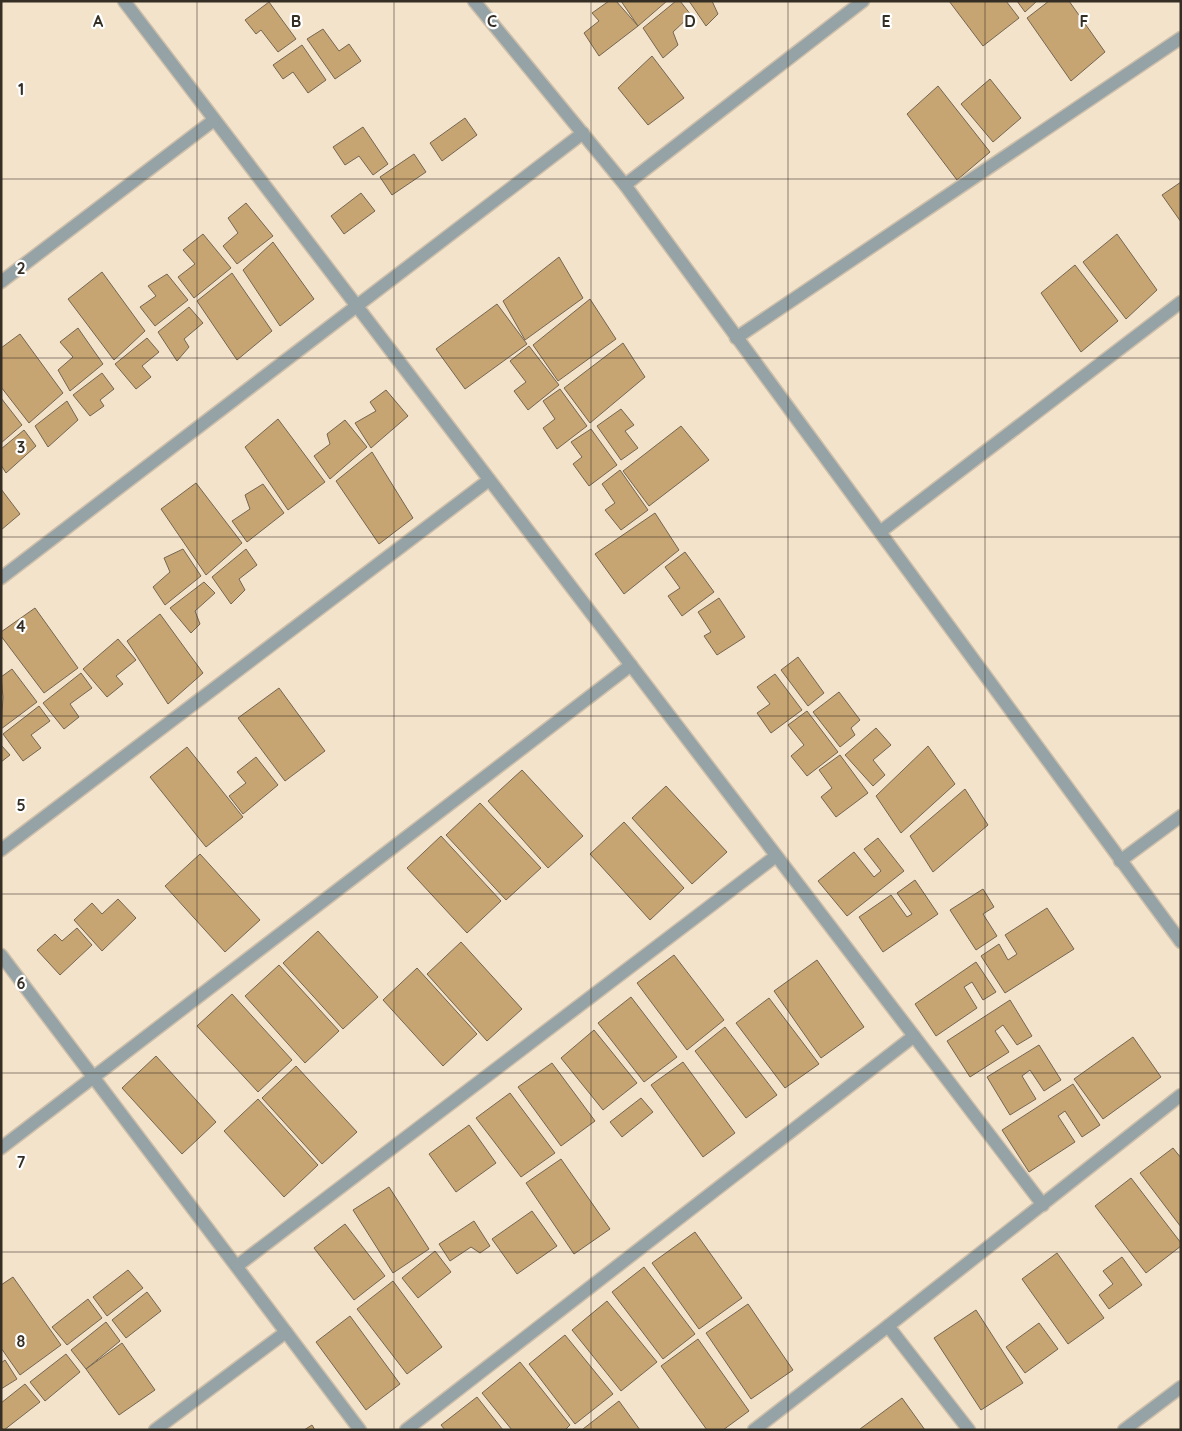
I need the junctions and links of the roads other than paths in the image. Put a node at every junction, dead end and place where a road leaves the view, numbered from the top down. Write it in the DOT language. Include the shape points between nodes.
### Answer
graph roads {
  1 [pos="124,1"];
  2 [pos="864,1"];
  3 [pos="477,2"];
  4 [pos="1181,38"];
  5 [pos="214,120"];
  6 [pos="583,133"];
  7 [pos="625,185"];
  8 [pos="1,282"];
  9 [pos="1181,302"];
  10 [pos="356,306"];
  11 [pos="736,338"];
  12 [pos="489,480"];
  13 [pos="880,532"];
  14 [pos="1,578"];
  15 [pos="630,665"];
  16 [pos="1181,816"];
  17 [pos="1,850"];
  18 [pos="776,856"];
  19 [pos="1120,861"];
  20 [pos="1181,942"];
  21 [pos="1,955"];
  22 [pos="914,1036"];
  23 [pos="94,1078"];
  24 [pos="1181,1095"];
  25 [pos="1,1148"];
  26 [pos="1043,1205"];
  27 [pos="237,1266"];
  28 [pos="888,1326"];
  29 [pos="286,1332"];
  30 [pos="1181,1387"];
  31 [pos="155,1430"];
  32 [pos="360,1430"];
  33 [pos="406,1430"];
  34 [pos="754,1430"];
  35 [pos="969,1430"];
  36 [pos="1124,1430"];
  1 -- 5 [label="street"];
  2 -- 7 [label="street"];
  3 -- 6 [label="street"];
  4 -- 11 [label="street"];
  5 -- 8 [label="street"];
  5 -- 10 [label="street"];
  6 -- 7 [label="street"];
  6 -- 10 [label="street"];
  7 -- 11 [label="street"];
  9 -- 13 [label="street"];
  10 -- 12 [label="street"];
  10 -- 14 [label="street"];
  11 -- 13 [label="street"];
  12 -- 15 [label="street"];
  12 -- 17 [label="street"];
  13 -- 19 [label="street"];
  15 -- 18 [label="street"];
  15 -- 23 [label="street"];
  16 -- 19 [label="street"];
  18 -- 22 [label="street"];
  18 -- 27 [label="street"];
  19 -- 20 [label="street"];
  21 -- 23 [label="street"];
  22 -- 26 [label="street"];
  22 -- 33 [label="street"];
  23 -- 25 [label="street"];
  23 -- 27 [label="street"];
  24 -- 26 [label="street"];
  26 -- 28 [label="street"];
  27 -- 29 [label="street"];
  28 -- 34 [label="street"];
  28 -- 35 [label="street"];
  29 -- 31 [label="street"];
  29 -- 32 [label="street"];
  30 -- 36 [label="street"];
}
